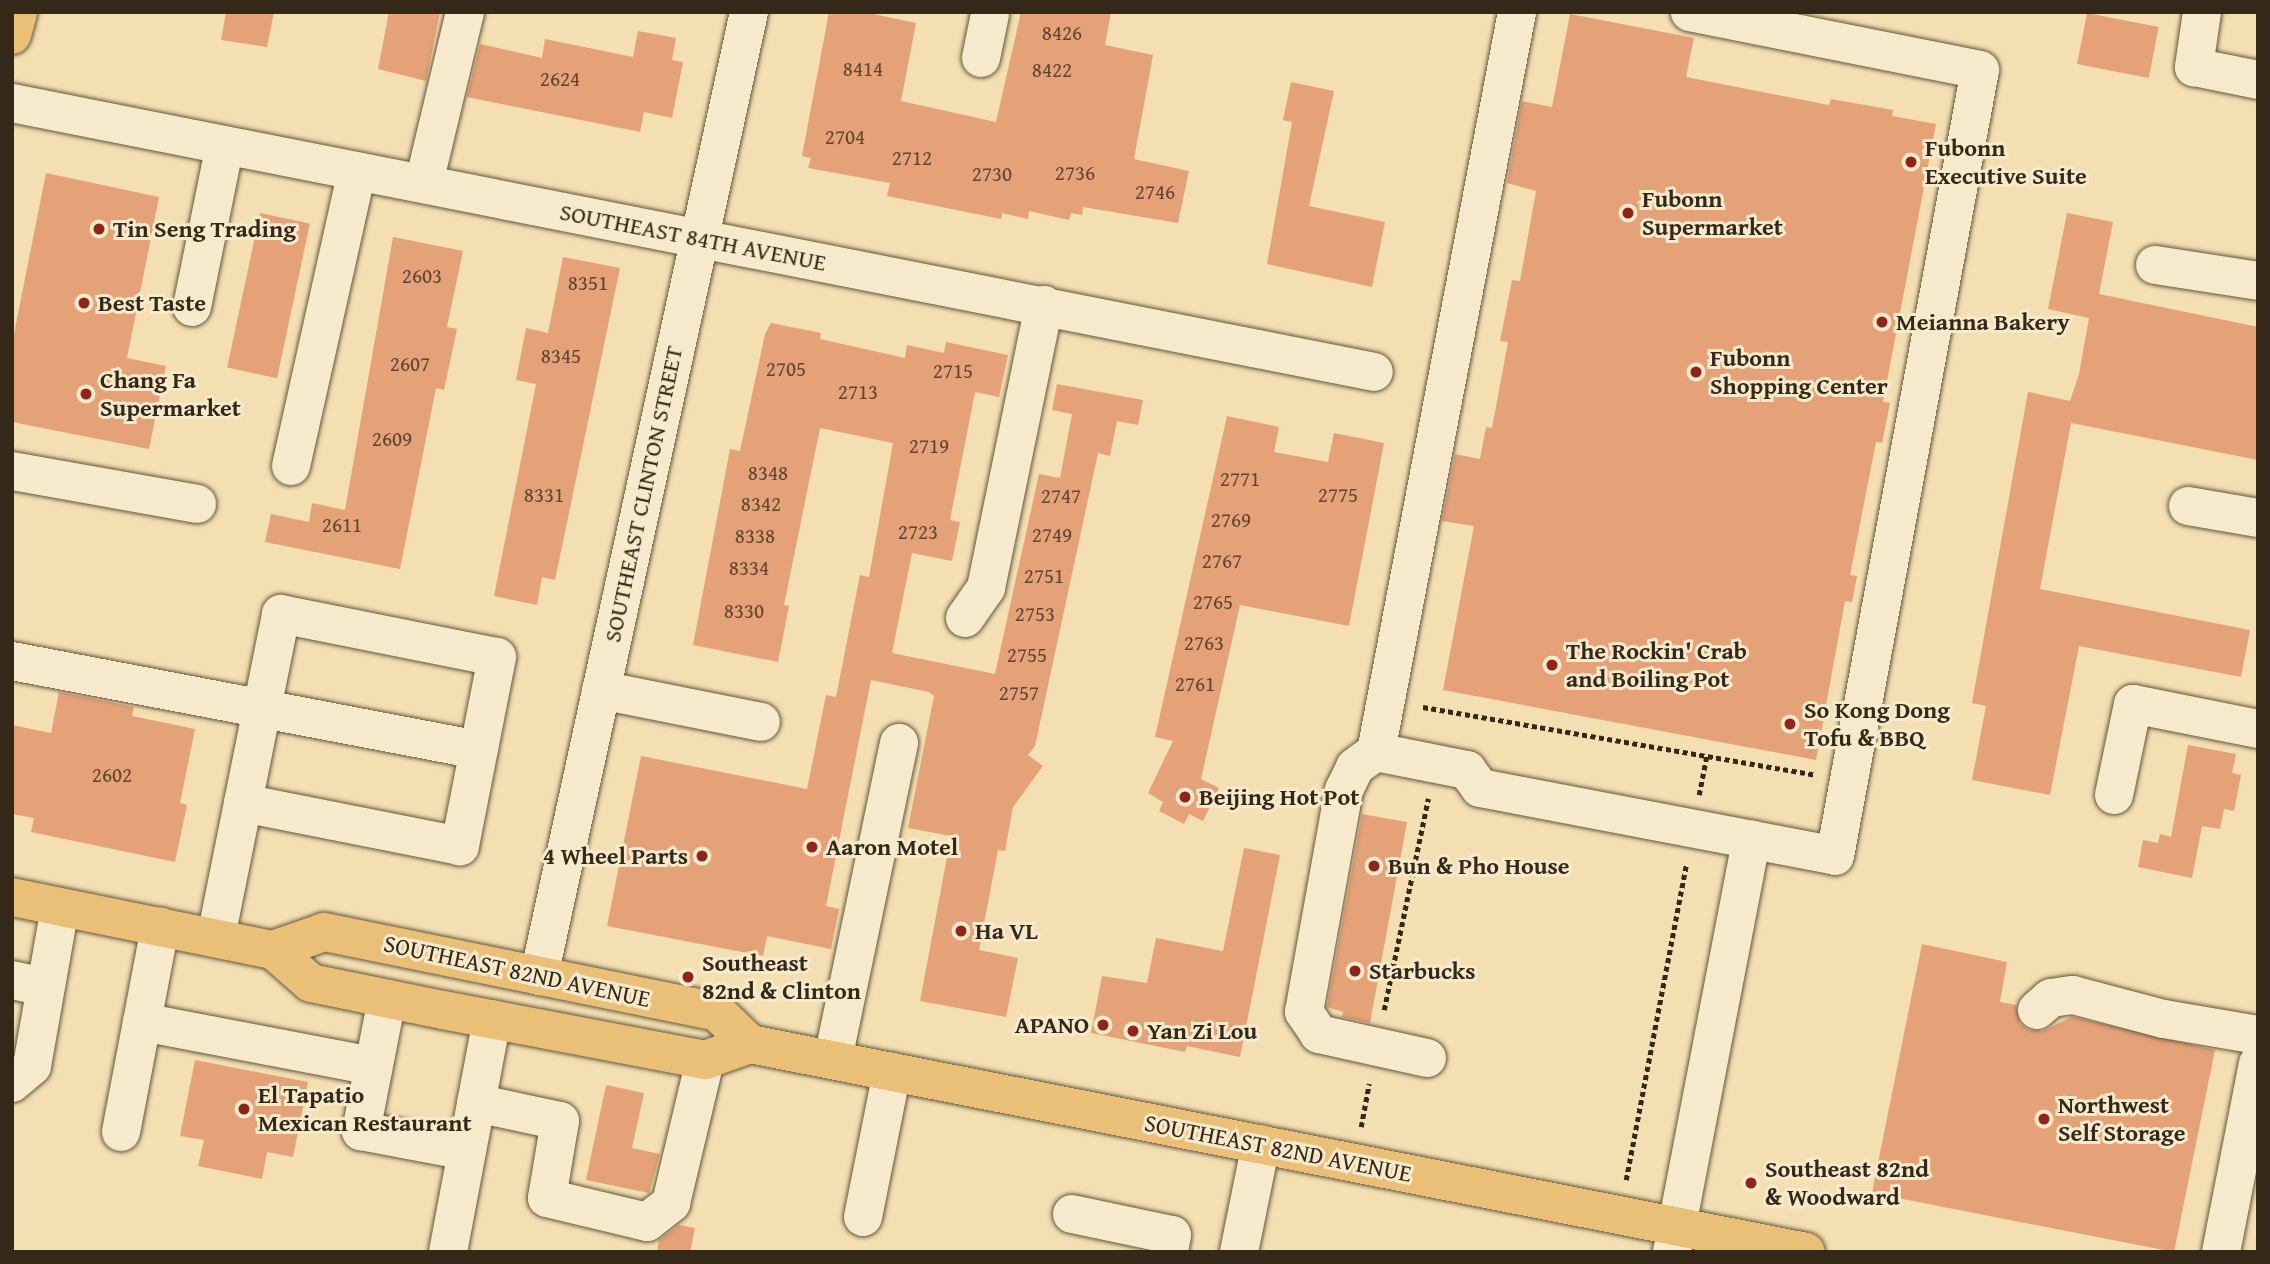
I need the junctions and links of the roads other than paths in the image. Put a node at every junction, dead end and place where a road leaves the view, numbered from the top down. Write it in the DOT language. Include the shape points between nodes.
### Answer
graph roads {
  1 [pos="18,12"];
  2 [pos="465,12"];
  3 [pos="749,12"];
  4 [pos="1517,12"];
  5 [pos="1690,12"];
  6 [pos="2202,12"];
  7 [pos="987,13"];
  8 [pos="12,35"];
  9 [pos="981,58"];
  10 [pos="2258,80"];
  11 [pos="12,103"];
  12 [pos="225,145"];
  13 [pos="357,171"];
  14 [pos="424,183"];
  15 [pos="698,240"];
  16 [pos="2155,265"];
  17 [pos="2258,281"];
  18 [pos="1044,305"];
  19 [pos="192,307"];
  20 [pos="1374,372"];
  21 [pos="291,466"];
  22 [pos="12,471"];
  23 [pos="197,504"];
  24 [pos="2188,506"];
  25 [pos="2258,518"];
  26 [pos="965,618"];
  27 [pos="12,662"];
  28 [pos="601,690"];
  29 [pos="261,711"];
  30 [pos="761,722"];
  31 [pos="2258,729"];
  32 [pos="899,743"];
  33 [pos="479,750"];
  34 [pos="1376,752"];
  35 [pos="2114,795"];
  36 [pos="243,803"];
  37 [pos="1751,840"];
  38 [pos="12,897"];
  39 [pos="60,906"];
  40 [pos="160,927"];
  41 [pos="216,937"];
  42 [pos="274,950"];
  43 [pos="539,976"];
  44 [pos="29,984"];
  45 [pos="387,999"];
  46 [pos="2037,1010"];
  47 [pos="492,1019"];
  48 [pos="142,1022"];
  49 [pos="2258,1035"];
  50 [pos="751,1044"];
  51 [pos="1427,1058"];
  52 [pos="833,1059"];
  53 [pos="705,1060"];
  54 [pos="373,1066"];
  55 [pos="892,1072"];
  56 [pos="2257,1074"];
  57 [pos="12,1083"];
  58 [pos="475,1103"];
  59 [pos="121,1132"];
  60 [pos="1261,1144"];
  61 [pos="467,1151"];
  62 [pos="1072,1214"];
  63 [pos="863,1217"];
  64 [pos="1674,1239"];
  65 [pos="448,1252"];
  66 [pos="1169,1252"];
  67 [pos="1239,1252"];
  68 [pos="1806,1252"];
  69 [pos="2221,1252"];
  1 -- 8 [label="main road"];
  2 -- 14 [label="street"];
  3 -- 15 [label="street, SOUTHEAST CLINTON STREET"];
  4 -- 34 [label="street"];
  5 -- 37 [label="street" via="1980,70 1835,856"];
  6 -- 10 [label="street" via="2194,67"];
  7 -- 9 [label="street"];
  11 -- 12 [label="street, SOUTHEAST 84TH AVENUE"];
  12 -- 13 [label="street, SOUTHEAST 84TH AVENUE"];
  12 -- 19 [label="street"];
  13 -- 14 [label="street, SOUTHEAST 84TH AVENUE"];
  13 -- 21 [label="street"];
  14 -- 15 [label="street, SOUTHEAST 84TH AVENUE"];
  15 -- 18 [label="street, SOUTHEAST 84TH AVENUE"];
  15 -- 28 [label="street, SOUTHEAST CLINTON STREET"];
  16 -- 17 [label="street"];
  18 -- 20 [label="street, SOUTHEAST 84TH AVENUE"];
  18 -- 26 [label="street" via="986,588"];
  22 -- 23 [label="street"];
  24 -- 25 [label="street"];
  27 -- 29 [label="street"];
  28 -- 30 [label="street"];
  28 -- 43 [label="street, SOUTHEAST CLINTON STREET"];
  29 -- 33 [label="street"];
  29 -- 33 [label="street" via="281,614 497,657"];
  29 -- 36 [label="street"];
  31 -- 35 [label="street" via="2133,704"];
  32 -- 52 [label="street"];
  33 -- 36 [label="street" via="460,845"];
  34 -- 37 [label="street" via="1467,770 1480,788"];
  34 -- 51 [label="street" via="1355,766 1344,790 1303,1002 1306,1018 1319,1034"];
  36 -- 41 [label="street"];
  37 -- 64 [label="street"];
  38 -- 39 [label="main road, SOUTHEAST 82ND AVENUE"];
  39 -- 40 [label="main road, SOUTHEAST 82ND AVENUE"];
  39 -- 44 [label="street"];
  40 -- 41 [label="main road, SOUTHEAST 82ND AVENUE"];
  40 -- 48 [label="street"];
  41 -- 42 [label="main road, SOUTHEAST 82ND AVENUE"];
  42 -- 43 [label="main road, SOUTHEAST 82ND AVENUE" via="324,932"];
  42 -- 45 [label="main road, SOUTHEAST 82ND AVENUE" via="311,983"];
  43 -- 50 [label="main road, SOUTHEAST 82ND AVENUE" via="717,1012"];
  44 -- 57 [label="street" via="33,1066"];
  45 -- 47 [label="main road, SOUTHEAST 82ND AVENUE"];
  45 -- 54 [label="street"];
  46 -- 49 [label="street" via="2051,999 2073,995 2164,1019"];
  47 -- 53 [label="main road, SOUTHEAST 82ND AVENUE"];
  47 -- 58 [label="street"];
  48 -- 54 [label="street"];
  48 -- 59 [label="street"];
  50 -- 52 [label="main road, SOUTHEAST 82ND AVENUE"];
  50 -- 53 [label="main road, SOUTHEAST 82ND AVENUE"];
  52 -- 55 [label="main road, SOUTHEAST 82ND AVENUE"];
  53 -- 58 [label="street" via="671,1203 647,1222 547,1198 560,1121"];
  54 -- 61 [label="street" via="361,1131"];
  55 -- 60 [label="main road, SOUTHEAST 82ND AVENUE"];
  55 -- 63 [label="street"];
  56 -- 69 [label="street"];
  58 -- 61 [label="street"];
  60 -- 64 [label="main road, SOUTHEAST 82ND AVENUE" via="1619,1215"];
  60 -- 67 [label="street"];
  61 -- 65 [label="street"];
  62 -- 66 [label="street" via="1172,1236"];
  64 -- 68 [label="main road, SOUTHEAST 82ND AVENUE"];
}
